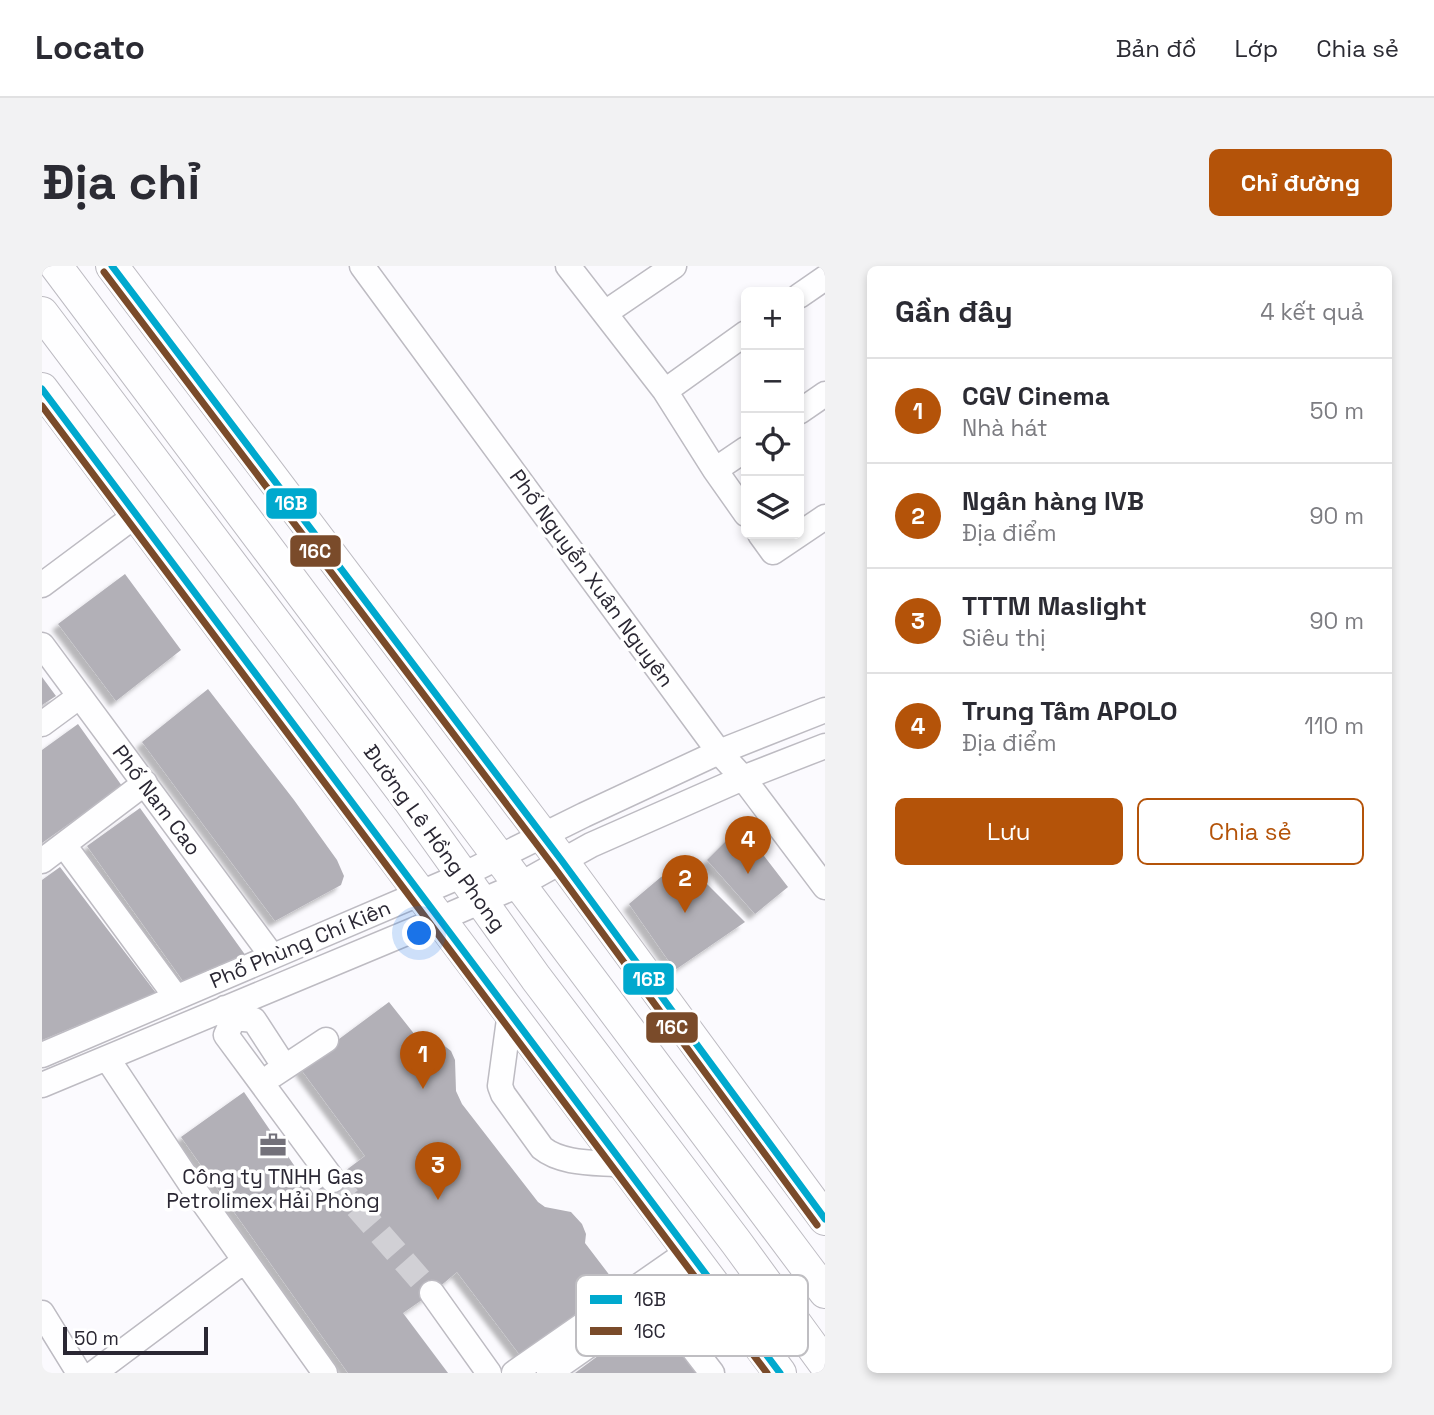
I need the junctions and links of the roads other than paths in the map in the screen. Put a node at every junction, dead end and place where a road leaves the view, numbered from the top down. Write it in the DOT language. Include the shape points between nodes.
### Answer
graph roads {
  1 [pos="56,266"];
  2 [pos="112,266"];
  3 [pos="362,266"];
  4 [pos="568,266"];
  5 [pos="674,266"];
  6 [pos="825,278"];
  7 [pos="804,293"];
  8 [pos="42,313"];
  9 [pos="605,313"];
  10 [pos="741,337"];
  11 [pos="42,389"];
  12 [pos="665,391"];
  13 [pos="825,394"];
  14 [pos="804,409"];
  15 [pos="741,452"];
  16 [pos="715,470"];
  17 [pos="741,507"];
  18 [pos="136,515"];
  19 [pos="825,517"];
  20 [pos="825,531"];
  21 [pos="766,543"];
  22 [pos="42,584"];
  23 [pos="42,645"];
  24 [pos="80,696"];
  25 [pos="825,710"];
  26 [pos="42,724"];
  27 [pos="825,746"];
  28 [pos="719,752"];
  29 [pos="743,778"];
  30 [pos="145,783"];
  31 [pos="542,837"];
  32 [pos="64,845"];
  33 [pos="500,858"];
  34 [pos="42,861"];
  35 [pos="562,861"];
  36 [pos="463,875"];
  37 [pos="521,884"];
  38 [pos="825,887"];
  39 [pos="421,892"];
  40 [pos="481,900"];
  41 [pos="440,919"];
  42 [pos="272,956"];
  43 [pos="186,993"];
  44 [pos="510,1012"];
  45 [pos="224,1013"];
  46 [pos="326,1040"];
  47 [pos="42,1055"];
  48 [pos="107,1058"];
  49 [pos="284,1066"];
  50 [pos="261,1083"];
  51 [pos="42,1085"];
  52 [pos="624,1165"];
  53 [pos="333,1180"];
  54 [pos="825,1219"];
  55 [pos="694,1258"];
  56 [pos="244,1261"];
  57 [pos="667,1275"];
  58 [pos="678,1275"];
  59 [pos="707,1275"];
  60 [pos="760,1275"];
  61 [pos="825,1292"];
  62 [pos="432,1293"];
  63 [pos="42,1313"];
  64 [pos="576,1333"];
  65 [pos="808,1341"];
  66 [pos="576,1354"];
  67 [pos="699,1356"];
  68 [pos="767,1356"];
  69 [pos="825,1364"];
  70 [pos="312,1369"];
  71 [pos="79,1373"];
  72 [pos="94,1373"];
  73 [pos="489,1373"];
  74 [pos="514,1373"];
  75 [pos="549,1373"];
  76 [pos="712,1373"];
  77 [pos="780,1373"];
  1 -- 33 [label="main road, Đường Lê Hồng Phong"];
  2 -- 31 [label="main road"];
  3 -- 28 [label="street, Phố Nguyễn Xuân Nguyên"];
  4 -- 9 [label="street"];
  5 -- 9 [label="street"];
  6 -- 7 [label="street"];
  8 -- 36 [label="main road, Đường Lê Hồng Phong"];
  9 -- 12 [label="street"];
  10 -- 12 [label="street"];
  11 -- 18 [label="main road, Đường Lê Hồng Phong"];
  12 -- 16 [label="street"];
  13 -- 14 [label="street"];
  15 -- 16 [label="street"];
  16 -- 17 [label="street"];
  18 -- 22 [label="street"];
  18 -- 39 [label="main road, Đường Lê Hồng Phong"];
  19 -- 21 [label="street"];
  20 -- 21 [label="street"];
  23 -- 24 [label="street, Phố Nam Cao"];
  24 -- 26 [label="street"];
  24 -- 30 [label="street, Phố Nam Cao"];
  25 -- 28 [label="street, Phố Phùng Chí Kiên"];
  27 -- 29 [label="street, Phố Phùng Chí Kiên"];
  28 -- 29 [label="street, Phố Nguyễn Xuân Nguyên"];
  28 -- 31 [label="street, Phố Phùng Chí Kiên"];
  29 -- 35 [label="street, Phố Phùng Chí Kiên"];
  29 -- 38 [label="street, Phố Nguyễn Xuân Nguyên"];
  30 -- 32 [label="street"];
  30 -- 42 [label="street, Phố Nam Cao"];
  31 -- 33 [label="street, Phố Phùng Chí Kiên"];
  31 -- 35 [label="main road"];
  32 -- 34 [label="street"];
  32 -- 43 [label="street"];
  33 -- 36 [label="street, Phố Phùng Chí Kiên"];
  33 -- 37 [label="main road, Đường Lê Hồng Phong"];
  35 -- 37 [label="street, Phố Phùng Chí Kiên"];
  35 -- 54 [label="main road"];
  36 -- 39 [label="street, Phố Phùng Chí Kiên"];
  36 -- 40 [label="main road, Đường Lê Hồng Phong"];
  37 -- 40 [label="street, Phố Phùng Chí Kiên"];
  37 -- 61 [label="main road, Đường Lê Hồng Phong"];
  39 -- 41 [label="main road, Đường Lê Hồng Phong"];
  39 -- 42 [label="street, Phố Phùng Chí Kiên"];
  40 -- 41 [label="street, Phố Phùng Chí Kiên"];
  40 -- 60 [label="main road, Đường Lê Hồng Phong"];
  41 -- 44 [label="main road, Đường Lê Hồng Phong"];
  41 -- 45 [label="street, Phố Phùng Chí Kiên"];
  42 -- 43 [label="street, Phố Phùng Chí Kiên"];
  43 -- 45 [label="street"];
  43 -- 47 [label="street, Phố Phùng Chí Kiên"];
  44 -- 52 [label="main road, Đường Lê Hồng Phong"];
  44 -- 52 [label="street" via="500,1086 534,1137 562,1159"];
  45 -- 48 [label="street, Phố Phùng Chí Kiên"];
  45 -- 49 [label="street" via="254,1020"];
  45 -- 50 [label="street" via="226,1035"];
  46 -- 49 [label="street"];
  48 -- 51 [label="street, Phố Phùng Chí Kiên"];
  48 -- 56 [label="street"];
  49 -- 50 [label="street"];
  50 -- 53 [label="street"];
  52 -- 55 [label="main road, Đường Lê Hồng Phong"];
  55 -- 57 [label="street"];
  55 -- 58 [label="street"];
  55 -- 59 [label="main road, Đường Lê Hồng Phong"];
  56 -- 70 [label="street"];
  56 -- 72 [label="street"];
  62 -- 73 [label="street"];
  63 -- 71 [label="street"];
  64 -- 74 [label="street"];
  65 -- 69 [label="main road, Đường Lê Hồng Phong"];
  66 -- 75 [label="street"];
  67 -- 76 [label="street"];
  68 -- 77 [label="main road, Đường Lê Hồng Phong"];
}
